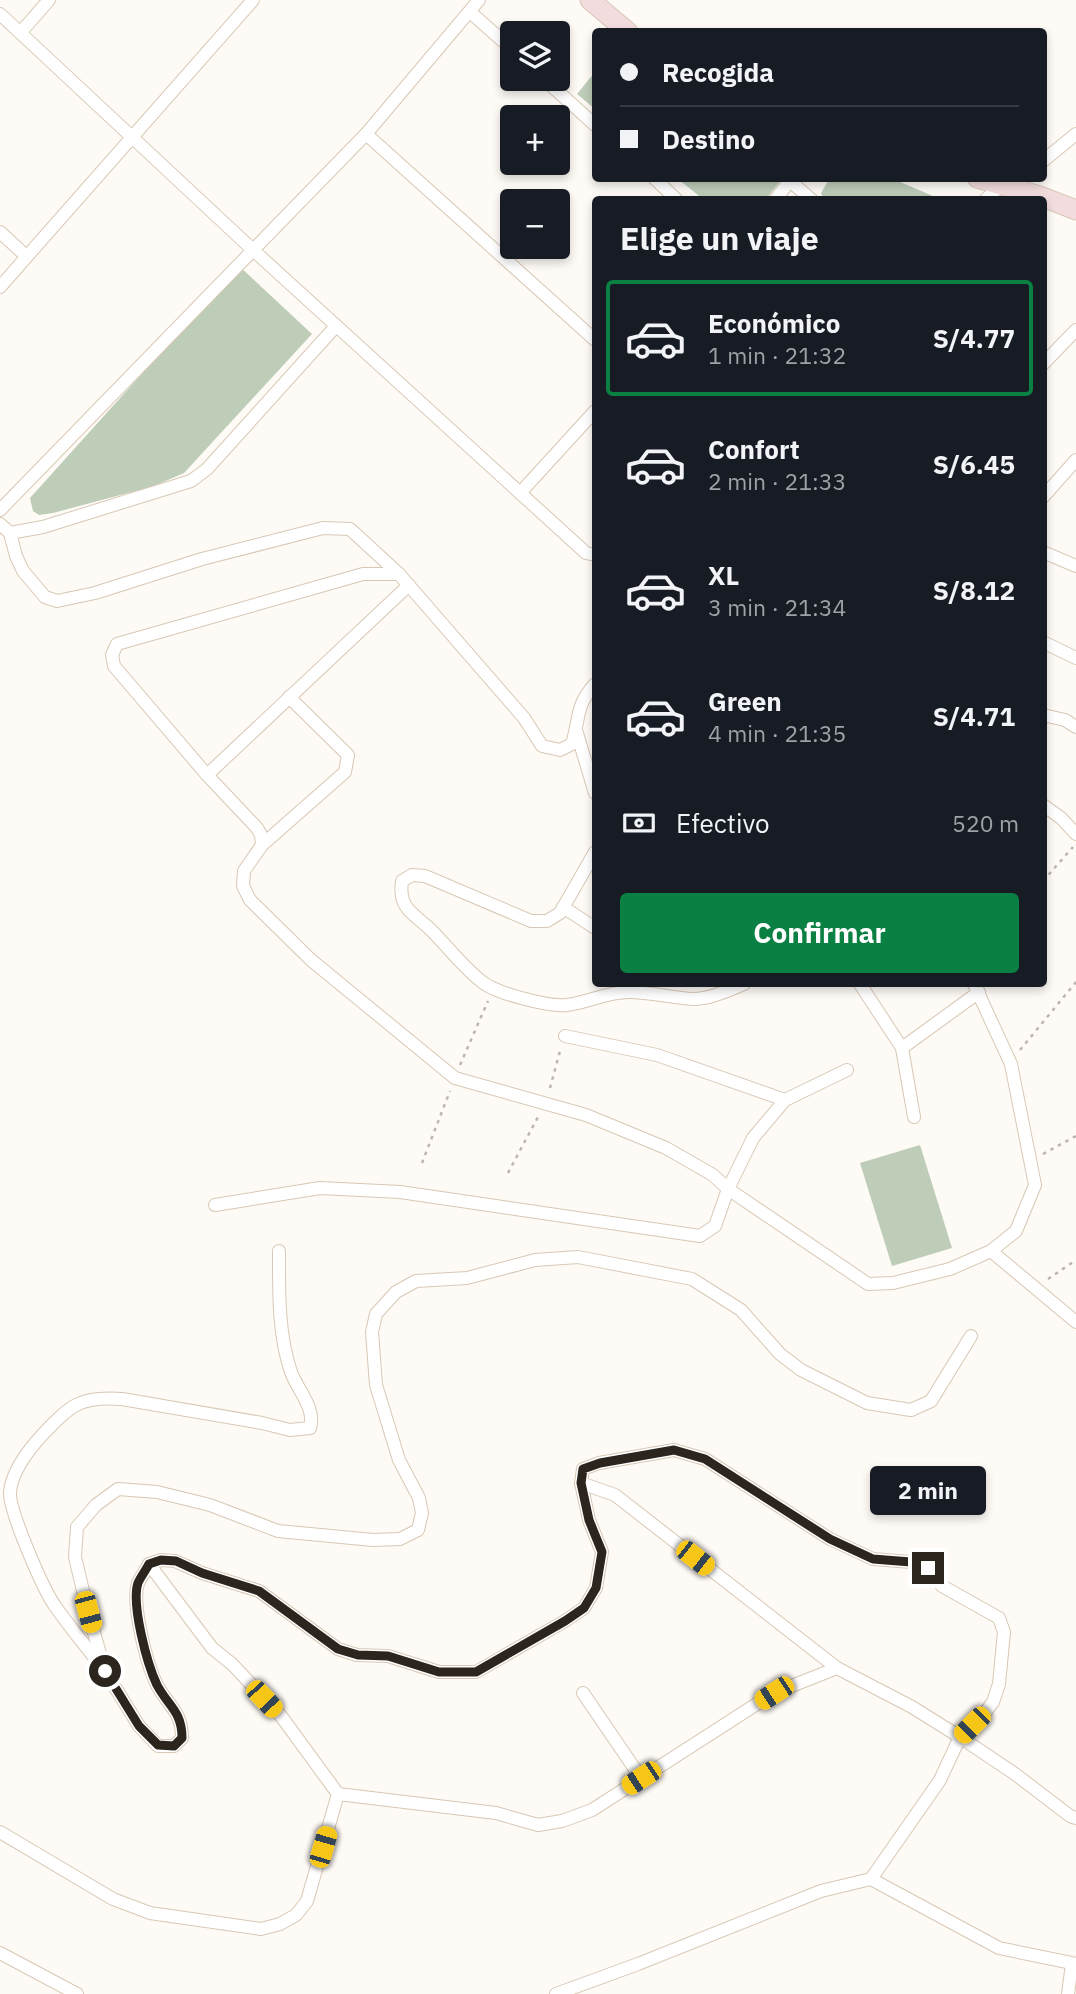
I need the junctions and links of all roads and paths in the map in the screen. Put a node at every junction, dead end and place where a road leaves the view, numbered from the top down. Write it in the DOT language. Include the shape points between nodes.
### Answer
graph roads {
  1 [pos="49,0"];
  2 [pos="253,0"];
  3 [pos="478,0"];
  4 [pos="590,0"];
  5 [pos="470,12"];
  6 [pos="0,14"];
  7 [pos="623,28"];
  8 [pos="21,32"];
  9 [pos="500,39"];
  10 [pos="557,91"];
  11 [pos="592,122"];
  12 [pos="366,134"];
  13 [pos="1076,134"];
  14 [pos="130,137"];
  15 [pos="1047,158"];
  16 [pos="658,182"];
  17 [pos="789,182"];
  18 [pos="793,182"];
  19 [pos="1008,182"];
  20 [pos="673,196"];
  21 [pos="778,196"];
  22 [pos="808,196"];
  23 [pos="990,196"];
  24 [pos="1040,196"];
  25 [pos="1047,199"];
  26 [pos="1076,210"];
  27 [pos="0,232"];
  28 [pos="253,250"];
  29 [pos="26,256"];
  30 [pos="0,287"];
  31 [pos="336,326"];
  32 [pos="1076,330"];
  33 [pos="592,337"];
  34 [pos="1047,360"];
  35 [pos="592,414"];
  36 [pos="1074,467"];
  37 [pos="520,493"];
  38 [pos="1047,493"];
  39 [pos="0,510"];
  40 [pos="0,524"];
  41 [pos="10,533"];
  42 [pos="0,546"];
  43 [pos="592,554"];
  44 [pos="1047,554"];
  45 [pos="1076,566"];
  46 [pos="400,574"];
  47 [pos="409,585"];
  48 [pos="1047,644"];
  49 [pos="1076,658"];
  50 [pos="592,688"];
  51 [pos="289,697"];
  52 [pos="1047,716"];
  53 [pos="1076,727"];
  54 [pos="576,730"];
  55 [pos="207,775"];
  56 [pos="592,783"];
  57 [pos="1047,808"];
  58 [pos="1076,834"];
  59 [pos="1076,843"];
  60 [pos="262,845"];
  61 [pos="592,857"];
  62 [pos="1047,876"];
  63 [pos="563,907"];
  64 [pos="592,926"];
  65 [pos="1076,982"];
  66 [pos="737,987"];
  67 [pos="862,987"];
  68 [pos="977,988"];
  69 [pos="565,1036"];
  70 [pos="902,1048"];
  71 [pos="1011,1064"];
  72 [pos="847,1070"];
  73 [pos="785,1100"];
  74 [pos="914,1117"];
  75 [pos="1076,1136"];
  76 [pos="1031,1160"];
  77 [pos="728,1189"];
  78 [pos="215,1205"];
  79 [pos="279,1251"];
  80 [pos="991,1251"];
  81 [pos="1076,1260"];
  82 [pos="1037,1287"];
  83 [pos="1076,1322"];
  84 [pos="971,1336"];
  85 [pos="581,1483"];
  86 [pos="149,1564"];
  87 [pos="837,1668"];
  88 [pos="105,1671"];
  89 [pos="583,1693"];
  90 [pos="960,1737"];
  91 [pos="641,1778"];
  92 [pos="338,1794"];
  93 [pos="1076,1818"];
  94 [pos="0,1832"];
  95 [pos="871,1879"];
  96 [pos="2,1957"];
  97 [pos="1074,1964"];
  98 [pos="71,1993"];
  99 [pos="556,1994"];
  100 [pos="1068,1994"];
  1 -- 8 [label="street"];
  2 -- 14 [label="street"];
  3 -- 5 [label="street"];
  4 -- 7 [label="street"];
  5 -- 9 [label="street"];
  5 -- 12 [label="street"];
  6 -- 8 [label="street"];
  8 -- 14 [label="street"];
  10 -- 11 [label="street"];
  12 -- 28 [label="street"];
  12 -- 33 [label="street"];
  13 -- 15 [label="street"];
  14 -- 28 [label="street"];
  14 -- 29 [label="street"];
  16 -- 20 [label="street"];
  17 -- 21 [label="street"];
  18 -- 22 [label="street"];
  19 -- 23 [label="street"];
  19 -- 24 [label="street"];
  25 -- 26 [label="street"];
  27 -- 29 [label="street"];
  28 -- 31 [label="street"];
  28 -- 39 [label="street"];
  29 -- 30 [label="street"];
  31 -- 37 [label="street"];
  31 -- 41 [label="street" via="191,481"];
  32 -- 34 [label="street"];
  35 -- 37 [label="street"];
  36 -- 38 [label="street"];
  37 -- 43 [label="street"];
  40 -- 41 [label="street"];
  41 -- 42 [label="street"];
  41 -- 46 [label="street" via="23,571 46,597 57,601 323,528 350,529"];
  44 -- 45 [label="street"];
  46 -- 47 [label="street"];
  46 -- 55 [label="street" via="363,575 117,644 112,654 114,666"];
  47 -- 51 [label="street"];
  47 -- 54 [label="street" via="524,718 542,746 560,750 572,744"];
  48 -- 49 [label="street"];
  50 -- 54 [label="street" via="579,708"];
  51 -- 55 [label="street"];
  51 -- 60 [label="street" via="348,755 348,764 345,772"];
  52 -- 53 [label="street"];
  54 -- 56 [label="street"];
  55 -- 60 [label="street" via="257,828"];
  57 -- 58 [label="street"];
  59 -- 62 [label="path"];
  60 -- 77 [label="street" via="244,871 243,886 250,900 311,960 455,1078 586,1115 655,1143 713,1175"];
  61 -- 63 [label="street"];
  63 -- 64 [label="street"];
  63 -- 66 [label="street" via="547,921 531,921 425,876 412,875 402,881 400,894 403,905 482,983 525,999 558,1006 612,993 696,999"];
  65 -- 71 [label="path"];
  67 -- 70 [label="street"];
  68 -- 70 [label="street"];
  68 -- 71 [label="street"];
  69 -- 73 [label="street" via="656,1055"];
  70 -- 74 [label="street"];
  71 -- 76 [label="street"];
  72 -- 73 [label="street"];
  73 -- 77 [label="street" via="753,1138"];
  75 -- 76 [label="path"];
  76 -- 80 [label="street" via="1035,1185 1016,1231"];
  77 -- 78 [label="street" via="716,1226 700,1236 400,1192 320,1188"];
  77 -- 80 [label="street" via="868,1284 893,1283 950,1269"];
  79 -- 88 [label="street" via="284,1350 311,1413 310,1428 290,1430 122,1399 85,1400 42,1436 15,1476 10,1494 18,1526 53,1603"];
  80 -- 82 [label="street"];
  81 -- 82 [label="path"];
  82 -- 83 [label="street"];
  84 -- 88 [label="street" via="931,1401 911,1410 867,1403 801,1370 780,1354 741,1310 692,1279 578,1257 535,1260 467,1279 416,1281 396,1292 376,1314 372,1332 376,1385 399,1460 419,1498 418,1530 400,1539 373,1540 278,1531 210,1505 157,1492 118,1489 77,1527 75,1557"];
  85 -- 86 [label="street" via="602,1552 596,1588 584,1608 476,1672 439,1672 388,1656 338,1649 259,1591 176,1561"];
  85 -- 87 [label="street" via="615,1495"];
  85 -- 90 [label="street" via="583,1469 674,1450 705,1459 830,1539 873,1559 928,1568 942,1586 999,1618 1004,1632 993,1702"];
  86 -- 88 [label="street" via="137,1585 138,1621 157,1686 178,1714 182,1738 174,1746 158,1745 139,1726"];
  86 -- 92 [label="street" via="212,1648 281,1716"];
  87 -- 90 [label="street"];
  87 -- 91 [label="street" via="774,1693"];
  89 -- 91 [label="street"];
  90 -- 93 [label="street"];
  90 -- 95 [label="street" via="940,1780"];
  91 -- 92 [label="street" via="592,1810 538,1825 496,1813"];
  92 -- 94 [label="street" via="307,1901 296,1915 261,1929 150,1913 113,1899"];
  95 -- 97 [label="street" via="999,1948"];
  95 -- 99 [label="street" via="821,1891"];
  96 -- 98 [label="street"];
  97 -- 100 [label="street"];
}
